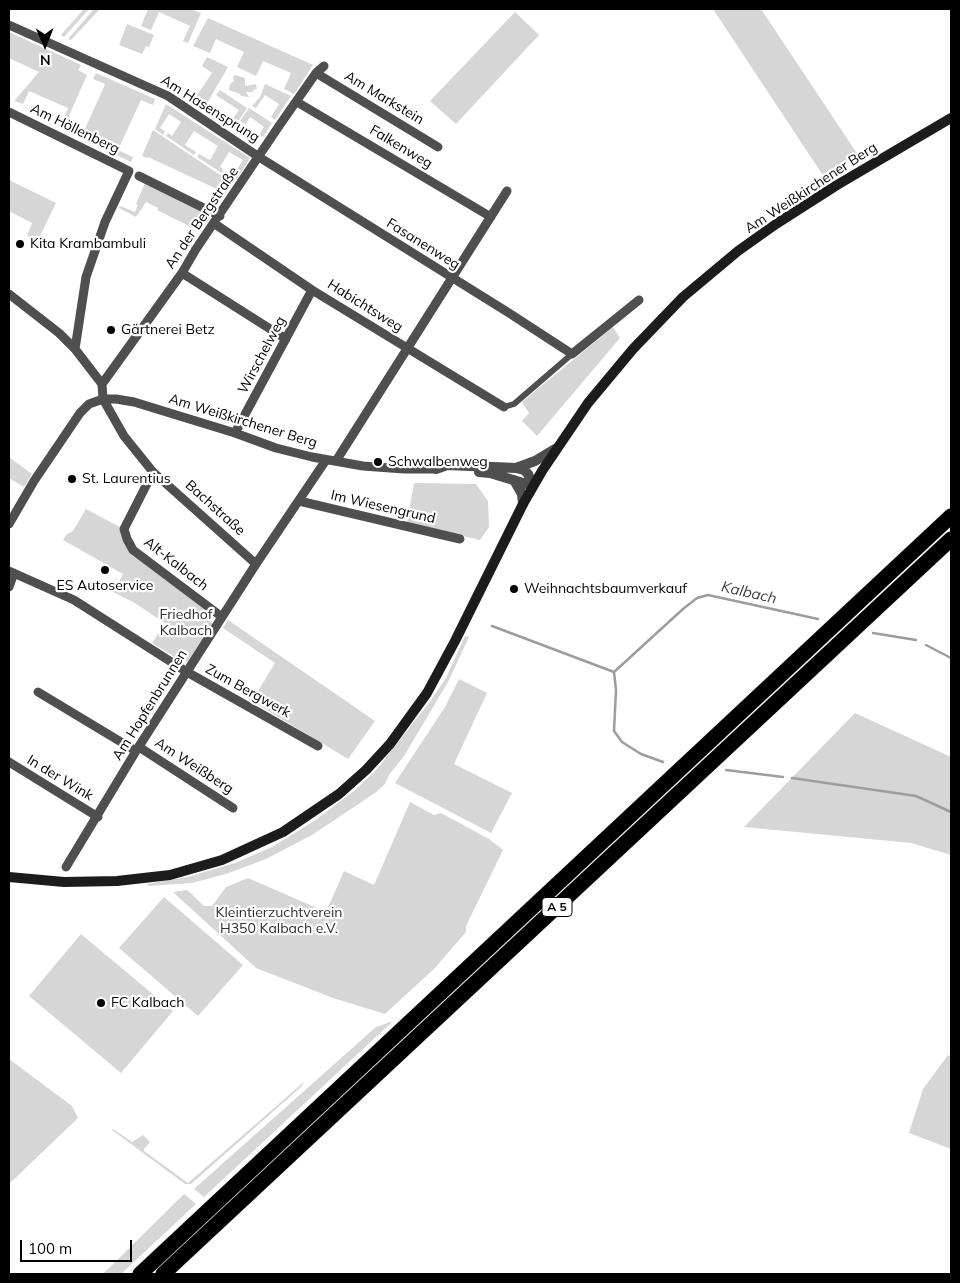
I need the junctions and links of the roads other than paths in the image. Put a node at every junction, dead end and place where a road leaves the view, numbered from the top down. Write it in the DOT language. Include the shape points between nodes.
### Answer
graph roads {
  1 [pos="9,25"];
  2 [pos="324,66"];
  3 [pos="316,73"];
  4 [pos="297,102"];
  5 [pos="9,112"];
  6 [pos="951,118"];
  7 [pos="438,147"];
  8 [pos="259,157"];
  9 [pos="139,176"];
  10 [pos="507,191"];
  11 [pos="491,217"];
  12 [pos="218,220"];
  13 [pos="182,273"];
  14 [pos="452,278"];
  15 [pos="312,290"];
  16 [pos="9,294"];
  17 [pos="638,300"];
  18 [pos="286,339"];
  19 [pos="75,349"];
  20 [pos="407,349"];
  21 [pos="572,354"];
  22 [pos="102,384"];
  23 [pos="103,399"];
  24 [pos="504,407"];
  25 [pos="235,433"];
  26 [pos="556,449"];
  27 [pos="326,460"];
  28 [pos="336,462"];
  29 [pos="516,468"];
  30 [pos="436,469"];
  31 [pos="153,472"];
  32 [pos="514,480"];
  33 [pos="533,486"];
  34 [pos="299,501"];
  35 [pos="523,504"];
  36 [pos="951,516"];
  37 [pos="9,521"];
  38 [pos="460,539"];
  39 [pos="951,539"];
  40 [pos="256,564"];
  41 [pos="11,572"];
  42 [pos="9,587"];
  43 [pos="222,616"];
  44 [pos="187,672"];
  45 [pos="38,692"];
  46 [pos="318,746"];
  47 [pos="138,749"];
  48 [pos="9,762"];
  49 [pos="234,808"];
  50 [pos="98,817"];
  51 [pos="66,868"];
  52 [pos="9,877"];
  53 [pos="140,1274"];
  54 [pos="163,1274"];
  1 -- 8 [label="street, Am Hasensprung" via="168,96"];
  2 -- 3 [label="street, An der Bergstraße"];
  3 -- 4 [label="street, An der Bergstraße"];
  3 -- 7 [label="street, Am Markstein"];
  4 -- 8 [label="street, An der Bergstraße"];
  4 -- 11 [label="street, Falkenweg"];
  5 -- 19 [label="street, Am Höllenberg" via="129,171 105,222 86,277"];
  6 -- 26 [label="main road, Am Weißkirchener Berg" via="796,210 738,251 683,297 632,349"];
  8 -- 12 [label="street, An der Bergstraße"];
  8 -- 14 [label="street, Fasanenweg"];
  9 -- 12 [label="street"];
  10 -- 11 [label="street"];
  11 -- 14 [label="street"];
  12 -- 13 [label="street, An der Bergstraße"];
  12 -- 15 [label="street, Habichtsweg"];
  13 -- 18 [label="street"];
  13 -- 22 [label="street, An der Bergstraße"];
  14 -- 20 [label="street"];
  14 -- 21 [label="street, Fasanenweg"];
  15 -- 18 [label="street, Wirschelweg"];
  15 -- 20 [label="street, Habichtsweg"];
  16 -- 19 [label="street"];
  17 -- 21 [label="street"];
  18 -- 25 [label="street, Wirschelweg"];
  19 -- 22 [label="street"];
  20 -- 24 [label="street, Habichtsweg"];
  20 -- 28 [label="street"];
  21 -- 24 [label="street" via="514,404"];
  22 -- 23 [label="street"];
  23 -- 25 [label="street, Am Weißkirchener Berg" via="134,402"];
  23 -- 31 [label="street, Bachstraße" via="124,436"];
  23 -- 37 [label="street" via="80,413"];
  25 -- 27 [label="street, Am Weißkirchener Berg" via="276,448"];
  26 -- 29 [label="street, Am Weißkirchener Berg"];
  26 -- 33 [label="main road, Am Weißkirchener Berg"];
  27 -- 28 [label="street, Am Weißkirchener Berg"];
  27 -- 34 [label="street, Am Hopfenbrunnen"];
  28 -- 30 [label="street, Am Weißkirchener Berg"];
  29 -- 30 [label="street, Am Weißkirchener Berg" via="447,465"];
  29 -- 33 [label="street" via="528,474"];
  30 -- 32 [label="street, Am Weißkirchener Berg" via="490,473"];
  31 -- 40 [label="street, Bachstraße"];
  31 -- 43 [label="street, Alt-Kalbach" via="124,529 127,538 133,550"];
  32 -- 33 [label="street, Am Weißkirchener Berg"];
  32 -- 35 [label="street" via="522,494"];
  33 -- 35 [label="main road"];
  34 -- 38 [label="street, Im Wiesengrund"];
  34 -- 40 [label="street, Am Hopfenbrunnen"];
  35 -- 52 [label="main road" via="427,693 390,744 339,794 283,832 222,860 170,875 117,882 41,881"];
  36 -- 53 [label="highway, A 5"];
  39 -- 54 [label="highway, A 5"];
  40 -- 43 [label="street, Am Hopfenbrunnen"];
  41 -- 42 [label="street"];
  41 -- 44 [label="street, Zum Bergwerk" via="74,600"];
  43 -- 44 [label="street, Am Hopfenbrunnen"];
  44 -- 46 [label="street, Zum Bergwerk"];
  44 -- 47 [label="street, Am Hopfenbrunnen"];
  45 -- 47 [label="street, Am Weißberg"];
  47 -- 49 [label="street, Am Weißberg"];
  47 -- 50 [label="street, Am Hopfenbrunnen"];
  48 -- 50 [label="street, In der Wink"];
  50 -- 51 [label="street, Am Hopfenbrunnen"];
}
